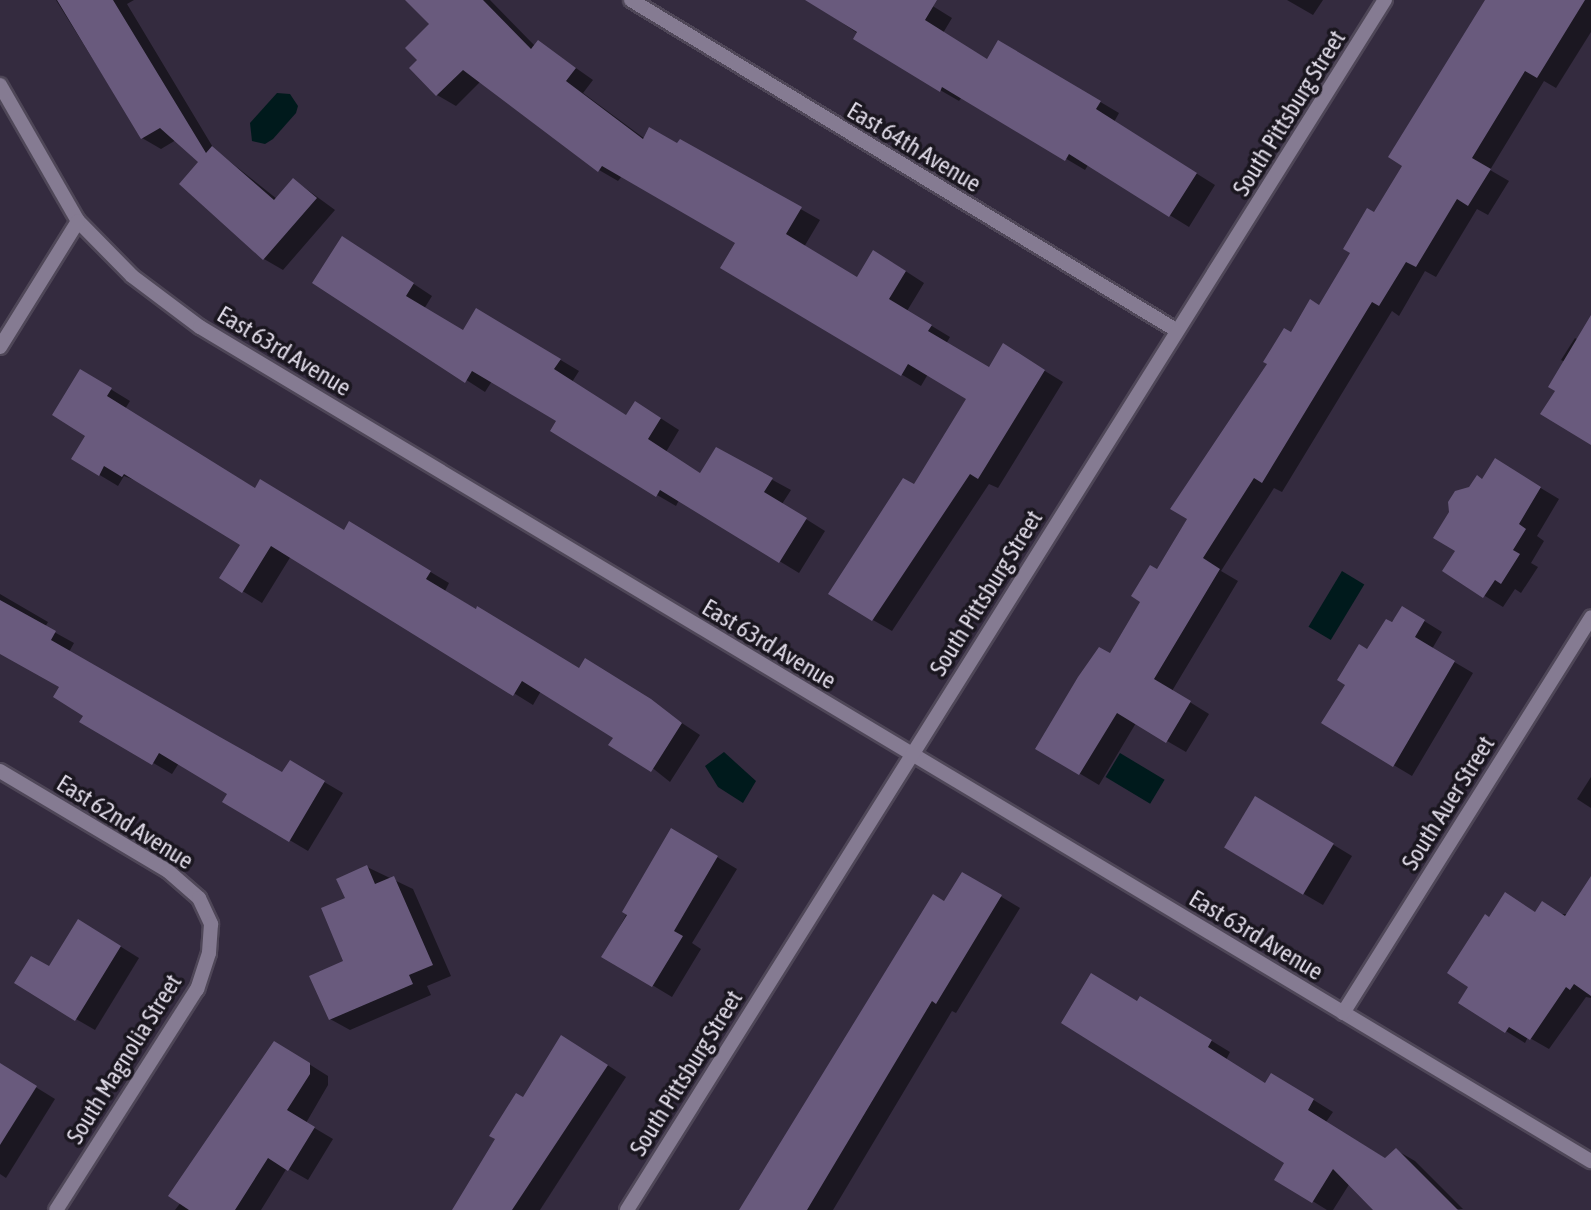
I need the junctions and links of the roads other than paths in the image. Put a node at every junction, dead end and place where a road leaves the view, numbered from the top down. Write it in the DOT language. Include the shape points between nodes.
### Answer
graph roads {
  1 [pos="631,0"];
  2 [pos="1385,0"];
  3 [pos="0,85"];
  4 [pos="78,220"];
  5 [pos="1176,330"];
  6 [pos="0,347"];
  7 [pos="1591,617"];
  8 [pos="911,757"];
  9 [pos="0,771"];
  10 [pos="211,924"];
  11 [pos="1343,1013"];
  12 [pos="1591,1161"];
  13 [pos="56,1210"];
  14 [pos="627,1210"];
  1 -- 5 [label="street, East 64th Avenue"];
  2 -- 5 [label="street, South Pittsburg Street"];
  3 -- 4 [label="street, East 63rd Avenue"];
  4 -- 6 [label="street"];
  4 -- 8 [label="street, East 63rd Avenue" via="132,276 200,327"];
  5 -- 8 [label="street, South Pittsburg Street"];
  7 -- 11 [label="street, South Auer Street"];
  8 -- 11 [label="street, East 63rd Avenue"];
  8 -- 14 [label="street, South Pittsburg Street"];
  9 -- 10 [label="street, East 62nd Avenue" via="168,871 200,898"];
  10 -- 13 [label="street, South Magnolia Street" via="209,953 197,989"];
  11 -- 12 [label="street, East 63rd Avenue"];
}
